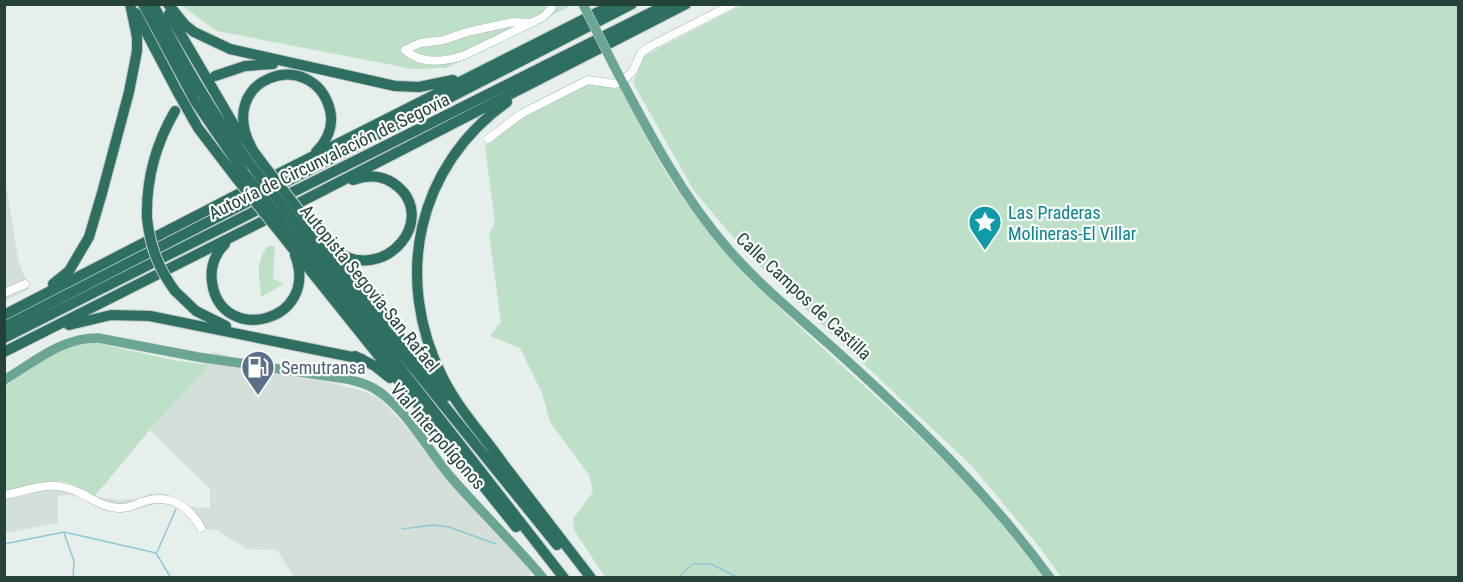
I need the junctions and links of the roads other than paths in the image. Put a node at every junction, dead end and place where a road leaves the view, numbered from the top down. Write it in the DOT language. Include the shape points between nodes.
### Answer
graph roads {
  1 [pos="131,4"];
  2 [pos="143,4"];
  3 [pos="153,4"];
  4 [pos="166,4"];
  5 [pos="552,4"];
  6 [pos="583,4"];
  7 [pos="614,4"];
  8 [pos="632,4"];
  9 [pos="668,4"];
  10 [pos="686,4"];
  11 [pos="733,4"];
  12 [pos="531,23"];
  13 [pos="590,55"];
  14 [pos="509,58"];
  15 [pos="335,74"];
  16 [pos="215,76"];
  17 [pos="622,81"];
  18 [pos="175,111"];
  19 [pos="488,139"];
  20 [pos="254,152"];
  21 [pos="294,166"];
  22 [pos="249,171"];
  23 [pos="322,191"];
  24 [pos="296,231"];
  25 [pos="242,232"];
  26 [pos="317,233"];
  27 [pos="25,284"];
  28 [pos="4,293"];
  29 [pos="4,313"];
  30 [pos="4,327"];
  31 [pos="40,334"];
  32 [pos="4,338"];
  33 [pos="4,352"];
  34 [pos="362,359"];
  35 [pos="4,380"];
  36 [pos="438,430"];
  37 [pos="502,462"];
  38 [pos="4,495"];
  39 [pos="201,528"];
  40 [pos="543,578"];
  41 [pos="556,578"];
  42 [pos="564,578"];
  43 [pos="584,578"];
  44 [pos="591,578"];
  45 [pos="1050,578"];
  1 -- 22 [label="highway" via="198,128"];
  1 -- 29 [label="highway" via="137,37 133,72 89,237 64,276"];
  2 -- 22 [label="highway, Autopista Segovia-San Rafael" via="195,101"];
  3 -- 22 [label="highway, Autopista Segovia-San Rafael"];
  4 -- 15 [label="highway" via="185,25 218,45"];
  4 -- 20 [label="highway" via="203,74"];
  5 -- 12 [label="street" via="543,17"];
  6 -- 17 [label="main road, Calle Campos de Castilla, bridge"];
  7 -- 14 [label="highway"];
  8 -- 30 [label="highway, Autovía de Circunvalación de Segovia"];
  9 -- 32 [label="highway, Autovía de Circunvalación de Segovia"];
  10 -- 13 [label="highway"];
  11 -- 17 [label="street" via="649,47"];
  12 -- 12 [label="street" via="453,59 420,59 405,50 420,43 513,22"];
  13 -- 23 [label="highway"];
  13 -- 37 [label="highway" via="515,96 478,126 447,165 434,190 420,235 418,300 429,346 451,393"];
  14 -- 15 [label="highway" via="452,80 419,87"];
  14 -- 21 [label="highway"];
  15 -- 16 [label="highway" via="264,64"];
  17 -- 19 [label="street" via="615,84 588,80 520,114"];
  17 -- 45 [label="main road, Calle Campos de Castilla" via="691,202 731,252 961,470"];
  18 -- 34 [label="highway, bridge" via="153,158 147,189 151,246 175,291 196,311 227,326"];
  20 -- 21 [label="highway" via="242,122 249,95 268,78 303,77 326,98 332,117 323,145"];
  20 -- 22 [label="highway"];
  21 -- 29 [label="highway"];
  22 -- 24 [label="highway, Autopista Segovia-San Rafael, bridge"];
  22 -- 24 [label="highway, bridge"];
  23 -- 25 [label="highway"];
  23 -- 26 [label="highway" via="364,177 385,179 403,192 411,219 401,244 374,260 345,256"];
  24 -- 25 [label="highway" via="294,253 299,281 295,297 274,316 256,320 230,312 219,301 212,284 215,256"];
  24 -- 26 [label="highway"];
  24 -- 36 [label="highway"];
  24 -- 42 [label="highway, Autopista Segovia-San Rafael"];
  24 -- 43 [label="highway, Autopista Segovia-San Rafael"];
  25 -- 31 [label="highway"];
  26 -- 37 [label="highway"];
  27 -- 28 [label="street"];
  31 -- 33 [label="highway"];
  31 -- 34 [label="highway" via="96,317 138,315"];
  34 -- 36 [label="highway" via="382,371"];
  35 -- 40 [label="main road, Vial Interpolígonos" via="57,347 98,338 365,384 391,402 448,474"];
  36 -- 41 [label="highway"];
  37 -- 44 [label="highway"];
  38 -- 39 [label="street" via="48,485 74,490 94,502 117,508 162,499 186,508"];
}
